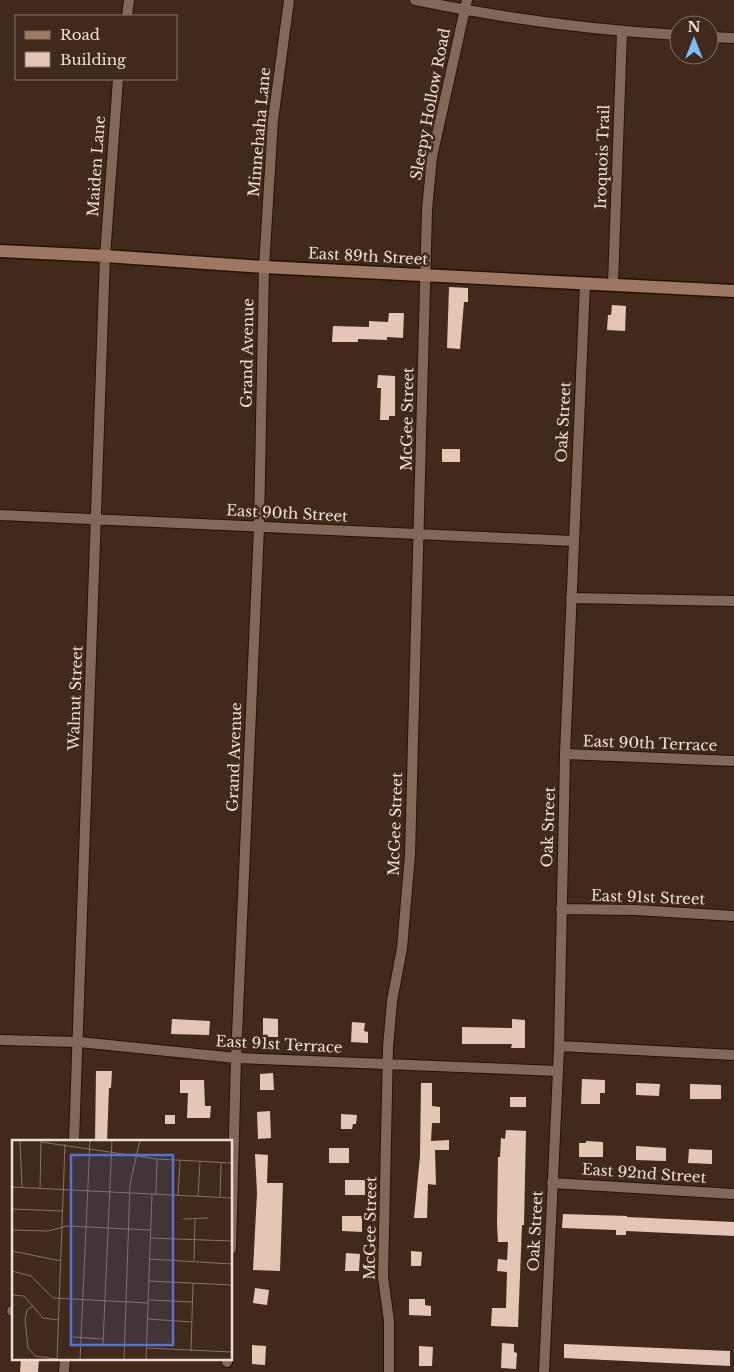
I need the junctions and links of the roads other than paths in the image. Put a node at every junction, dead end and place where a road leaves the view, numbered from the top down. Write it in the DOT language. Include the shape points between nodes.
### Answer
graph roads {
  1 [pos="129,0"];
  2 [pos="289,0"];
  3 [pos="415,0"];
  4 [pos="465,5"];
  5 [pos="127,15"];
  6 [pos="622,32"];
  7 [pos="669,34"];
  8 [pos="719,37"];
  9 [pos="734,38"];
  10 [pos="118,80"];
  11 [pos="0,251"];
  12 [pos="105,256"];
  13 [pos="264,267"];
  14 [pos="425,275"];
  15 [pos="585,283"];
  16 [pos="613,284"];
  17 [pos="734,290"];
  18 [pos="0,515"];
  19 [pos="96,519"];
  20 [pos="258,526"];
  21 [pos="419,534"];
  22 [pos="573,541"];
  23 [pos="570,598"];
  24 [pos="734,601"];
  25 [pos="565,754"];
  26 [pos="734,761"];
  27 [pos="561,909"];
  28 [pos="734,916"];
  29 [pos="0,1040"];
  30 [pos="78,1042"];
  31 [pos="558,1046"];
  32 [pos="734,1056"];
  33 [pos="236,1058"];
  34 [pos="388,1065"];
  35 [pos="558,1071"];
  36 [pos="74,1140"];
  37 [pos="552,1183"];
  38 [pos="734,1194"];
  39 [pos="232,1211"];
  40 [pos="389,1372"];
  41 [pos="544,1372"];
  1 -- 5 [label="street"];
  2 -- 13 [label="street, Minnehaha Lane" via="273,120"];
  3 -- 4 [label="street"];
  4 -- 6 [label="street" via="521,20"];
  4 -- 14 [label="street, Sleepy Hollow Road" via="432,157"];
  6 -- 7 [label="street"];
  6 -- 16 [label="street, Iroquois Trail"];
  8 -- 9 [label="street"];
  10 -- 12 [label="street, Maiden Lane"];
  11 -- 12 [label="street, East 89th Street"];
  12 -- 13 [label="street, East 89th Street"];
  12 -- 19 [label="street, Walnut Street"];
  13 -- 14 [label="street, East 89th Street"];
  13 -- 20 [label="street, Grand Avenue"];
  14 -- 15 [label="street, East 89th Street"];
  14 -- 21 [label="street, McGee Street"];
  15 -- 16 [label="street, East 89th Street"];
  15 -- 22 [label="street, Oak Street"];
  16 -- 17 [label="street, East 89th Street"];
  18 -- 19 [label="street, East 90th Street"];
  19 -- 20 [label="street, East 90th Street"];
  19 -- 30 [label="street, Walnut Street"];
  20 -- 21 [label="street, East 90th Street"];
  20 -- 33 [label="street, Grand Avenue"];
  21 -- 22 [label="street, East 90th Street"];
  21 -- 34 [label="street, McGee Street" via="410,855 402,948 392,1000"];
  22 -- 23 [label="street, Oak Street"];
  23 -- 24 [label="street"];
  23 -- 25 [label="street, Oak Street"];
  25 -- 26 [label="street, East 90th Terrace"];
  25 -- 27 [label="street, Oak Street"];
  27 -- 28 [label="street, East 91st Street"];
  27 -- 31 [label="street, Oak Street"];
  29 -- 30 [label="street, East 91st Terrace"];
  30 -- 33 [label="street, East 91st Terrace"];
  30 -- 36 [label="street, Walnut Street"];
  31 -- 32 [label="street"];
  31 -- 35 [label="street, Oak Street"];
  33 -- 34 [label="street, East 91st Terrace"];
  33 -- 39 [label="street, Grand Avenue"];
  34 -- 35 [label="street, East 91st Terrace"];
  34 -- 40 [label="street, McGee Street" via="383,1277 389,1321"];
  35 -- 37 [label="street, Oak Street"];
  37 -- 38 [label="street, East 92nd Street"];
  37 -- 41 [label="street, Oak Street"];
}
